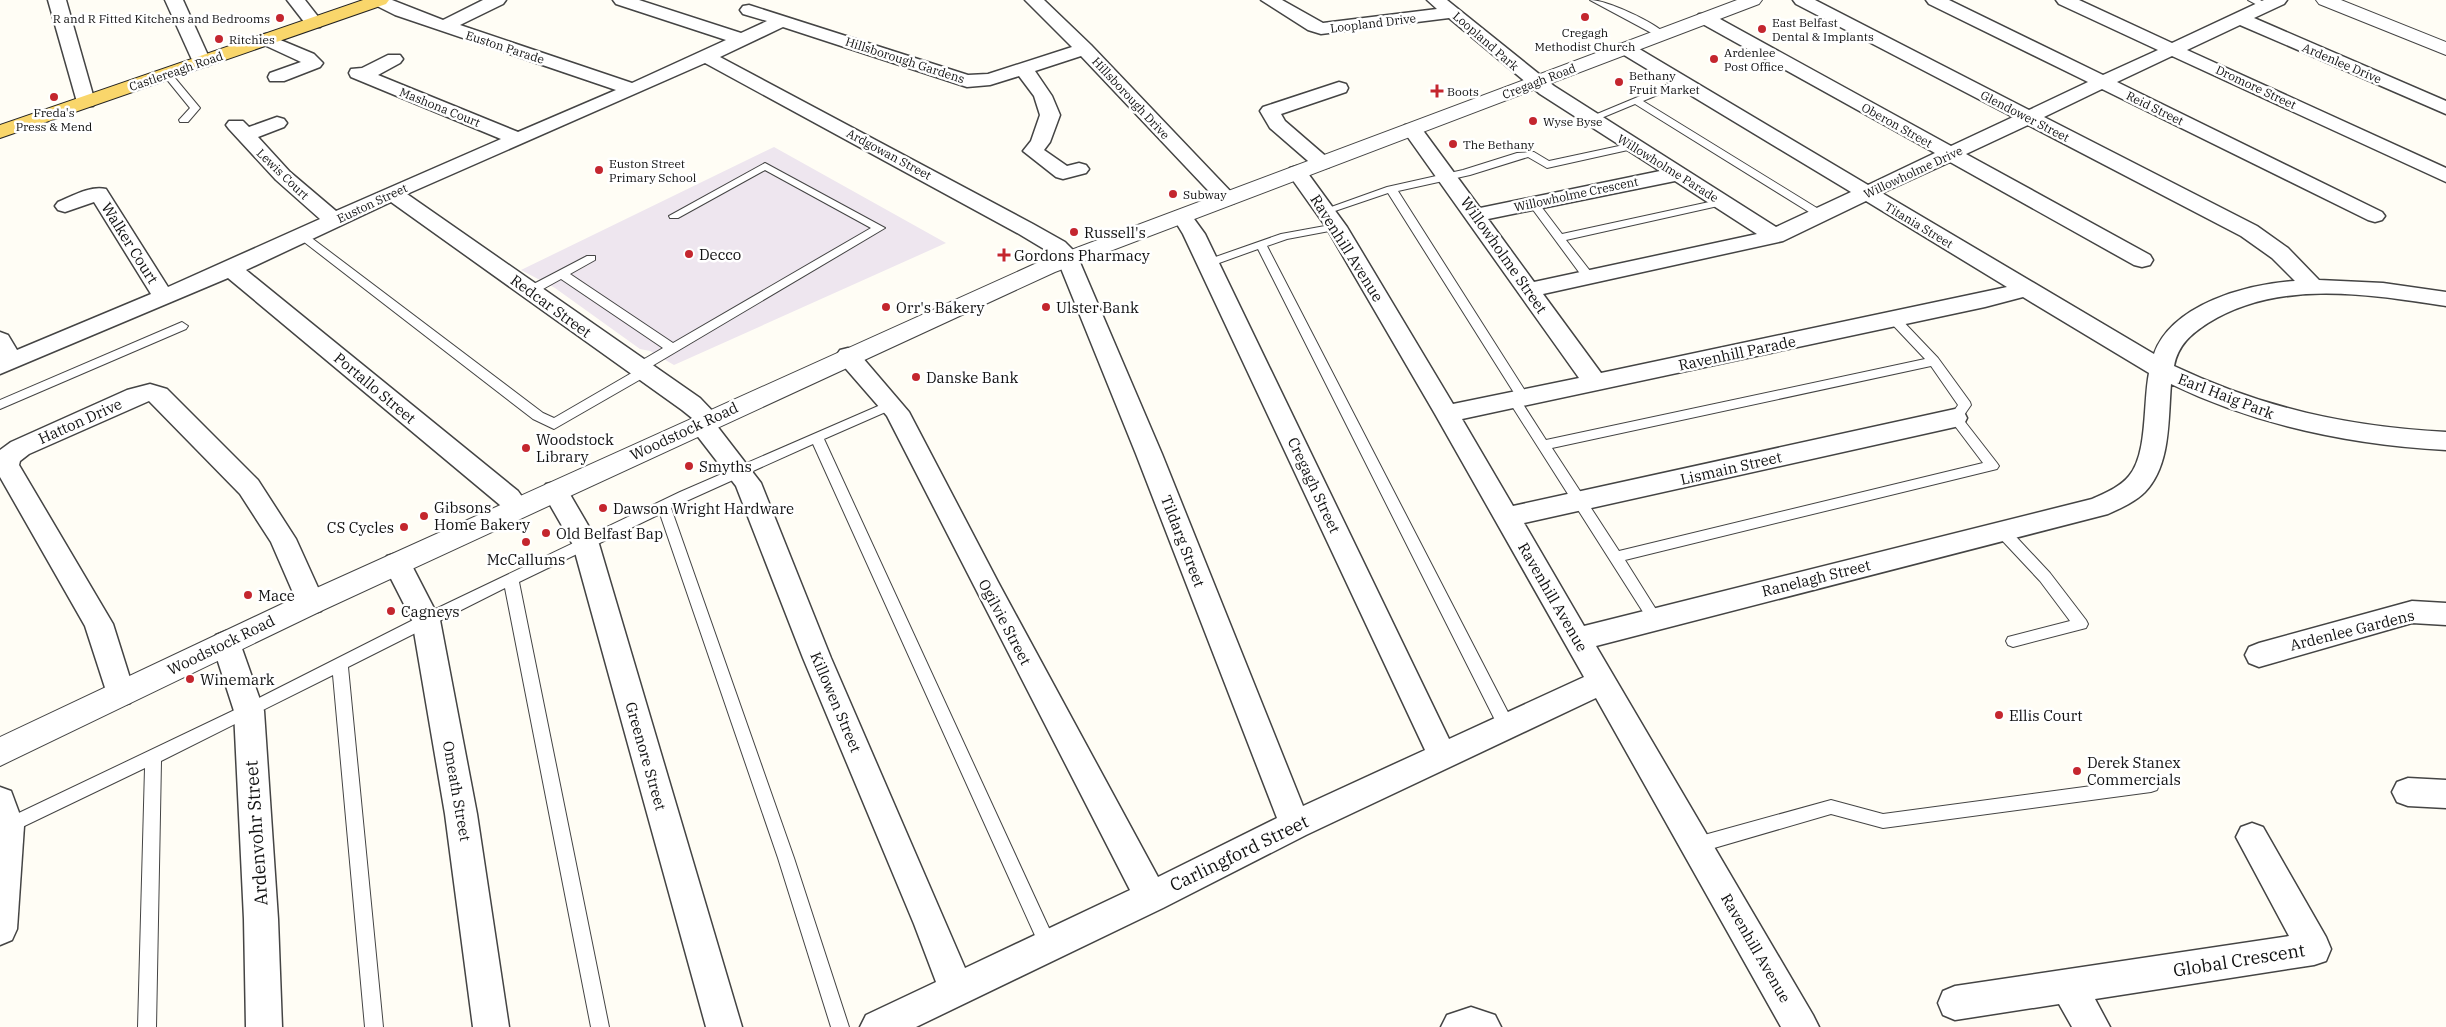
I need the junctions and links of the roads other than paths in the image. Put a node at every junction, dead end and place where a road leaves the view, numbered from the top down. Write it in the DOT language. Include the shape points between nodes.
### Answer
graph roads {
  1 [pos="57,0"];
  2 [pos="174,0"];
  3 [pos="296,0"];
  4 [pos="380,0"];
  5 [pos="497,0"];
  6 [pos="1034,0"];
  7 [pos="1270,0"];
  8 [pos="1436,0"];
  9 [pos="1594,0"];
  10 [pos="1753,0"];
  11 [pos="1802,0"];
  12 [pos="1935,0"];
  13 [pos="2065,0"];
  14 [pos="2325,0"];
  15 [pos="628,1"];
  16 [pos="2265,2"];
  17 [pos="749,10"];
  18 [pos="1453,12"];
  19 [pos="1705,18"];
  20 [pos="2239,18"];
  21 [pos="782,21"];
  22 [pos="314,23"];
  23 [pos="444,26"];
  24 [pos="1662,34"];
  25 [pos="266,39"];
  26 [pos="743,40"];
  27 [pos="1625,48"];
  28 [pos="1085,49"];
  29 [pos="2172,49"];
  30 [pos="2446,49"];
  31 [pos="707,57"];
  32 [pos="394,59"];
  33 [pos="202,62"];
  34 [pos="1024,68"];
  35 [pos="167,74"];
  36 [pos="277,77"];
  37 [pos="1681,82"];
  38 [pos="1533,83"];
  39 [pos="2103,83"];
  40 [pos="1339,88"];
  41 [pos="633,90"];
  42 [pos="1635,100"];
  43 [pos="86,102"];
  44 [pos="2446,108"];
  45 [pos="2027,118"];
  46 [pos="1590,119"];
  47 [pos="184,120"];
  48 [pos="277,123"];
  49 [pos="1412,130"];
  50 [pos="0,132"];
  51 [pos="518,139"];
  52 [pos="1633,146"];
  53 [pos="1950,154"];
  54 [pos="1309,167"];
  55 [pos="1079,169"];
  56 [pos="1677,174"];
  57 [pos="1448,176"];
  58 [pos="2446,176"];
  59 [pos="1391,189"];
  60 [pos="392,193"];
  61 [pos="1865,193"];
  62 [pos="1226,199"];
  63 [pos="1722,202"];
  64 [pos="1533,203"];
  65 [pos="65,206"];
  66 [pos="1475,215"];
  67 [pos="1821,215"];
  68 [pos="674,216"];
  69 [pos="1182,216"];
  70 [pos="2375,216"];
  71 [pos="1330,219"];
  72 [pos="334,220"];
  73 [pos="302,236"];
  74 [pos="1775,236"];
  75 [pos="1559,238"];
  76 [pos="1261,245"];
  77 [pos="591,258"];
  78 [pos="1068,258"];
  79 [pos="2142,260"];
  80 [pos="1208,263"];
  81 [pos="231,268"];
  82 [pos="562,274"];
  83 [pos="1588,276"];
  84 [pos="2313,287"];
  85 [pos="2026,289"];
  86 [pos="1529,290"];
  87 [pos="530,291"];
  88 [pos="164,298"];
  89 [pos="2446,299"];
  90 [pos="1894,319"];
  91 [pos="182,326"];
  92 [pos="0,340"];
  93 [pos="672,348"];
  94 [pos="848,356"];
  95 [pos="1934,362"];
  96 [pos="5,364"];
  97 [pos="641,370"];
  98 [pos="2162,370"];
  99 [pos="1595,382"];
  100 [pos="1519,398"];
  101 [pos="892,404"];
  102 [pos="0,405"];
  103 [pos="1447,414"];
  104 [pos="1955,418"];
  105 [pos="712,419"];
  106 [pos="817,438"];
  107 [pos="2446,441"];
  108 [pos="1543,445"];
  109 [pos="740,471"];
  110 [pos="555,491"];
  111 [pos="1579,501"];
  112 [pos="664,507"];
  113 [pos="517,508"];
  114 [pos="1506,517"];
  115 [pos="2002,531"];
  116 [pos="586,544"];
  117 [pos="1615,557"];
  118 [pos="397,563"];
  119 [pos="511,580"];
  120 [pos="311,602"];
  121 [pos="2446,614"];
  122 [pos="1655,619"];
  123 [pos="426,620"];
  124 [pos="1578,639"];
  125 [pos="2013,641"];
  126 [pos="226,643"];
  127 [pos="2259,655"];
  128 [pos="340,663"];
  129 [pos="1602,682"];
  130 [pos="120,694"];
  131 [pos="249,711"];
  132 [pos="1507,727"];
  133 [pos="0,752"];
  134 [pos="1443,756"];
  135 [pos="153,757"];
  136 [pos="2150,785"];
  137 [pos="2408,792"];
  138 [pos="2446,794"];
  139 [pos="4,814"];
  140 [pos="1295,825"];
  141 [pos="2252,837"];
  142 [pos="1696,845"];
  143 [pos="1151,897"];
  144 [pos="0,929"];
  145 [pos="1048,946"];
  146 [pos="2068,986"];
  147 [pos="956,989"];
  148 [pos="1955,1003"];
  149 [pos="147,1027"];
  150 [pos="264,1027"];
  151 [pos="374,1027"];
  152 [pos="491,1027"];
  153 [pos="600,1027"];
  154 [pos="724,1027"];
  155 [pos="840,1027"];
  156 [pos="878,1027"];
  157 [pos="1459,1027"];
  158 [pos="1483,1027"];
  159 [pos="1801,1027"];
  160 [pos="2092,1027"];
  1 -- 43 [label="street"];
  2 -- 33 [label="street"];
  3 -- 22 [label="street"];
  4 -- 22 [label="main road, Castlereagh Road"];
  4 -- 23 [label="street, Euston Parade"];
  5 -- 23 [label="street"];
  6 -- 28 [label="street, Hillsborough Drive"];
  7 -- 18 [label="street, Loopland Drive" via="1321,28"];
  8 -- 18 [label="street, Loopland Park"];
  9 -- 24 [label="lane" via="1628,14"];
  10 -- 19 [label="street, Cregagh Road"];
  11 -- 45 [label="street, Glendower Street"];
  12 -- 39 [label="street, Reid Street"];
  13 -- 29 [label="street, Dromore Street"];
  14 -- 30 [label="street"];
  15 -- 26 [label="street"];
  16 -- 20 [label="street, Willowholme Drive"];
  17 -- 21 [label="street, Hillsborough Gardens"];
  18 -- 38 [label="street, Loopland Park"];
  19 -- 24 [label="street, Cregagh Road"];
  19 -- 53 [label="street, Oberon Street"];
  20 -- 29 [label="street, Willowholme Drive"];
  20 -- 44 [label="street, Ardenlee Drive"];
  21 -- 26 [label="street"];
  21 -- 34 [label="street, Hillsborough Gardens" via="967,81 990,79"];
  22 -- 25 [label="main road, Castlereagh Road"];
  23 -- 41 [label="street, Euston Parade"];
  24 -- 27 [label="street, Cregagh Road"];
  25 -- 33 [label="main road, Castlereagh Road"];
  25 -- 36 [label="street" via="314,63"];
  26 -- 31 [label="street, Euston Street"];
  27 -- 37 [label="street, Titania Street"];
  27 -- 38 [label="street, Cregagh Road"];
  28 -- 34 [label="street, Hillsborough Gardens"];
  28 -- 62 [label="street, Hillsborough Drive"];
  29 -- 39 [label="street, Willowholme Drive"];
  29 -- 58 [label="street, Dromore Street"];
  31 -- 41 [label="street, Euston Street"];
  31 -- 78 [label="street, Ardgowan Street" via="1026,229 1057,247"];
  32 -- 51 [label="street, Mashona Court" via="360,74"];
  33 -- 35 [label="main road, Castlereagh Road"];
  34 -- 55 [label="street" via="1043,96 1050,115 1033,151 1063,173"];
  35 -- 43 [label="main road, Castlereagh Road"];
  35 -- 47 [label="lane" via="194,108"];
  37 -- 42 [label="lane"];
  37 -- 61 [label="street, Titania Street"];
  38 -- 46 [label="street, Willowholme Parade"];
  38 -- 49 [label="street, Cregagh Road"];
  39 -- 45 [label="street, Willowholme Drive"];
  39 -- 70 [label="street, Reid Street"];
  40 -- 54 [label="street, Ravenhill Avenue" via="1270,111"];
  41 -- 51 [label="street, Euston Street"];
  42 -- 46 [label="lane"];
  42 -- 67 [label="lane"];
  43 -- 50 [label="main road, Castlereagh Road"];
  45 -- 53 [label="street, Willowholme Drive"];
  45 -- 84 [label="street, Glendower Street" via="2249,231 2280,253"];
  46 -- 52 [label="street, Willowholme Parade"];
  48 -- 72 [label="street, Lewis Court" via="240,130 283,176"];
  49 -- 54 [label="street, Cregagh Road"];
  49 -- 57 [label="street, Willowholme Street"];
  51 -- 60 [label="street, Euston Street"];
  52 -- 56 [label="street, Willowholme Parade"];
  52 -- 57 [label="lane" via="1547,165 1530,154 1517,156"];
  53 -- 61 [label="street, Willowholme Drive"];
  53 -- 79 [label="street, Oberon Street"];
  54 -- 62 [label="street, Woodstock Road"];
  54 -- 71 [label="street, Ravenhill Avenue"];
  56 -- 63 [label="street, Willowholme Parade"];
  56 -- 64 [label="street, Willowholme Crescent"];
  57 -- 59 [label="lane"];
  57 -- 66 [label="street, Willowholme Street"];
  59 -- 71 [label="lane"];
  59 -- 100 [label="lane"];
  60 -- 72 [label="street, Euston Street"];
  60 -- 87 [label="street, Redcar Street"];
  61 -- 67 [label="street, Willowholme Drive"];
  61 -- 85 [label="street, Titania Street"];
  62 -- 69 [label="street, Woodstock Road"];
  63 -- 74 [label="street, Willowholme Parade"];
  63 -- 75 [label="lane"];
  64 -- 66 [label="street, Willowholme Crescent"];
  64 -- 75 [label="lane"];
  65 -- 88 [label="street, Walker Court" via="99,194"];
  66 -- 86 [label="street, Willowholme Street"];
  67 -- 74 [label="street, Willowholme Drive"];
  68 -- 93 [label="lane" via="765,166 879,228"];
  69 -- 78 [label="street, Woodstock Road"];
  69 -- 80 [label="street, Cregagh Street"];
  71 -- 76 [label="lane"];
  71 -- 103 [label="street, Ravenhill Avenue"];
  72 -- 73 [label="street, Euston Street"];
  73 -- 81 [label="street, Euston Street"];
  73 -- 97 [label="lane" via="538,416 554,424"];
  74 -- 83 [label="street, Willowholme Drive"];
  75 -- 83 [label="lane"];
  76 -- 80 [label="lane"];
  76 -- 132 [label="lane"];
  77 -- 82 [label="lane"];
  78 -- 94 [label="street, Woodstock Road"];
  78 -- 140 [label="street, Tildarg Street" via="1146,445"];
  80 -- 134 [label="street, Cregagh Street"];
  81 -- 88 [label="street, Euston Street"];
  81 -- 113 [label="street, Portallo Street" via="509,498"];
  82 -- 87 [label="lane"];
  82 -- 93 [label="lane"];
  83 -- 86 [label="street, Willowholme Drive"];
  84 -- 89 [label="street, Earl Haig Park" via="2387,290"];
  84 -- 98 [label="street, Earl Haig Park" via="2260,293 2215,308 2180,332 2168,346"];
  85 -- 90 [label="street, Ravenhill Parade"];
  85 -- 98 [label="street, Titania Street"];
  86 -- 99 [label="street, Willowholme Street"];
  87 -- 97 [label="street, Redcar Street"];
  88 -- 96 [label="street, Euston Street"];
  90 -- 95 [label="lane"];
  90 -- 99 [label="street, Ravenhill Parade"];
  91 -- 102 [label="lane"];
  92 -- 96 [label="street"];
  93 -- 97 [label="lane"];
  94 -- 101 [label="street, Ogilvie Street"];
  94 -- 105 [label="street, Woodstock Road"];
  95 -- 104 [label="lane" via="1965,405"];
  95 -- 108 [label="lane"];
  97 -- 105 [label="street, Redcar Street"];
  98 -- 107 [label="street, Earl Haig Park" via="2195,388 2295,421 2378,437"];
  98 -- 115 [label="street, Ranelagh Street" via="2144,476 2136,485 2105,504"];
  99 -- 100 [label="street, Ravenhill Parade"];
  100 -- 103 [label="street, Ravenhill Parade"];
  100 -- 108 [label="lane"];
  101 -- 106 [label="lane"];
  101 -- 143 [label="street, Ogilvie Street"];
  103 -- 114 [label="street, Ravenhill Avenue"];
  104 -- 111 [label="street, Lismain Street"];
  104 -- 117 [label="lane" via="1992,466"];
  105 -- 109 [label="street, Killowen Street"];
  105 -- 110 [label="street, Woodstock Road"];
  106 -- 109 [label="lane"];
  106 -- 145 [label="lane"];
  108 -- 111 [label="lane"];
  109 -- 112 [label="lane"];
  109 -- 147 [label="street, Killowen Street" via="748,483 817,658"];
  110 -- 113 [label="street, Woodstock Road"];
  110 -- 116 [label="street, Greenore Street"];
  111 -- 114 [label="street, Lismain Street"];
  111 -- 117 [label="lane"];
  112 -- 116 [label="lane"];
  112 -- 155 [label="lane" via="786,858"];
  113 -- 118 [label="street, Woodstock Road"];
  114 -- 124 [label="street, Ravenhill Avenue"];
  115 -- 122 [label="street, Ranelagh Street"];
  115 -- 125 [label="lane" via="2045,577 2082,624"];
  116 -- 119 [label="lane"];
  116 -- 154 [label="street, Greenore Street"];
  117 -- 122 [label="lane"];
  118 -- 120 [label="street, Woodstock Road"];
  118 -- 123 [label="street, Omeath Street"];
  119 -- 123 [label="lane"];
  119 -- 153 [label="lane"];
  120 -- 126 [label="street, Woodstock Road"];
  120 -- 130 [label="street, Hatton Drive" via="282,539 249,487 158,395 150,392 136,396 20,448 8,456 6,465 99,624"];
  121 -- 127 [label="street, Ardenlee Gardens" via="2412,612"];
  122 -- 124 [label="street, Ranelagh Street"];
  123 -- 128 [label="lane"];
  123 -- 152 [label="street, Omeath Street" via="461,814"];
  124 -- 129 [label="street, Ravenhill Avenue"];
  126 -- 130 [label="street, Woodstock Road"];
  126 -- 131 [label="street, Ardenvohr Street"];
  128 -- 131 [label="lane"];
  128 -- 151 [label="lane"];
  129 -- 132 [label="street, Carlingford Street"];
  129 -- 142 [label="street, Ravenhill Avenue"];
  130 -- 133 [label="street, Woodstock Road"];
  131 -- 135 [label="lane"];
  131 -- 150 [label="street, Ardenvohr Street" via="262,919"];
  132 -- 134 [label="street, Carlingford Street"];
  134 -- 140 [label="street, Carlingford Street"];
  135 -- 139 [label="lane"];
  135 -- 149 [label="lane"];
  136 -- 142 [label="lane" via="1883,821 1832,807"];
  137 -- 138 [label="street"];
  139 -- 144 [label="street"];
  140 -- 143 [label="street, Carlingford Street"];
  141 -- 146 [label="street, Global Crescent" via="2314,949"];
  142 -- 159 [label="street, Ravenhill Avenue"];
  143 -- 145 [label="street, Carlingford Street"];
  145 -- 147 [label="street, Carlingford Street"];
  146 -- 148 [label="street, Global Crescent"];
  146 -- 160 [label="street"];
  147 -- 156 [label="street, Carlingford Street"];
  157 -- 158 [label="street"];
}
